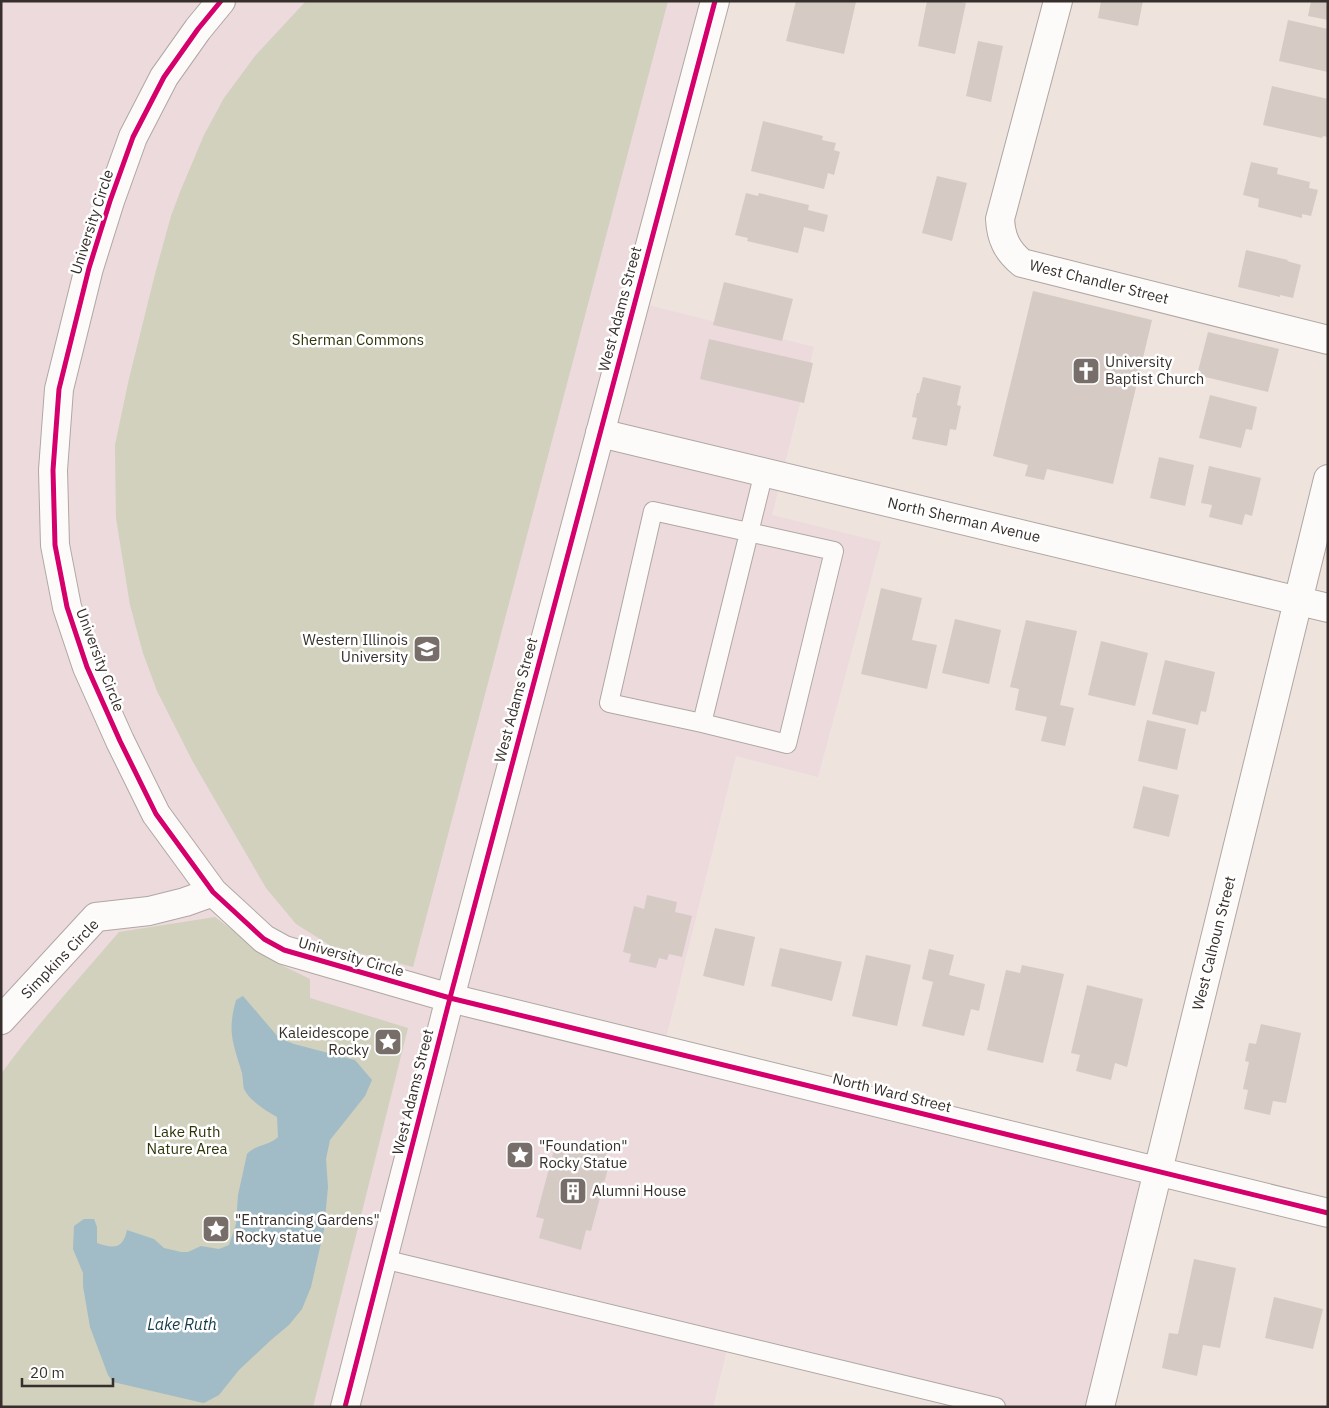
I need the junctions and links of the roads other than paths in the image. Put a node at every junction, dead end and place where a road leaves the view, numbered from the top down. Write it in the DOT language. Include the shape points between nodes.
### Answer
graph roads {
  1 [pos="221,1"];
  2 [pos="715,1"];
  3 [pos="1058,1"];
  4 [pos="1328,340"];
  5 [pos="600,433"];
  6 [pos="764,472"];
  7 [pos="1328,479"];
  8 [pos="749,532"];
  9 [pos="1298,600"];
  10 [pos="1328,608"];
  11 [pos="702,723"];
  12 [pos="213,892"];
  13 [pos="450,998"];
  14 [pos="1,1020"];
  15 [pos="1159,1172"];
  16 [pos="1328,1213"];
  17 [pos="383,1259"];
  18 [pos="345,1407"];
  19 [pos="996,1407"];
  20 [pos="1100,1407"];
  1 -- 12 [label="street, University Circle" via="164,77 133,137 113,192 89,268 59,389 53,470 55,545 66,607 87,667 156,814"];
  2 -- 5 [label="street, West Adams Street"];
  3 -- 4 [label="street, West Chandler Street" via="1000,219 1001,232 1012,255 1022,263"];
  5 -- 6 [label="street, North Sherman Avenue"];
  5 -- 13 [label="street, West Adams Street"];
  6 -- 8 [label="lane"];
  6 -- 9 [label="street, North Sherman Avenue"];
  7 -- 9 [label="street, West Calhoun Street"];
  8 -- 11 [label="lane"];
  8 -- 11 [label="lane" via="834,551 787,744"];
  8 -- 11 [label="lane" via="653,511 609,703"];
  9 -- 10 [label="street, North Sherman Avenue"];
  9 -- 15 [label="street, West Calhoun Street"];
  12 -- 13 [label="street, University Circle" via="264,939 284,950"];
  12 -- 14 [label="street, Simpkins Circle" via="149,911 96,917"];
  13 -- 15 [label="street, North Ward Street"];
  13 -- 17 [label="street, West Adams Street"];
  15 -- 16 [label="street, North Ward Street"];
  15 -- 20 [label="street, West Calhoun Street"];
  17 -- 18 [label="street, West Adams Street"];
  17 -- 19 [label="lane"];
}
